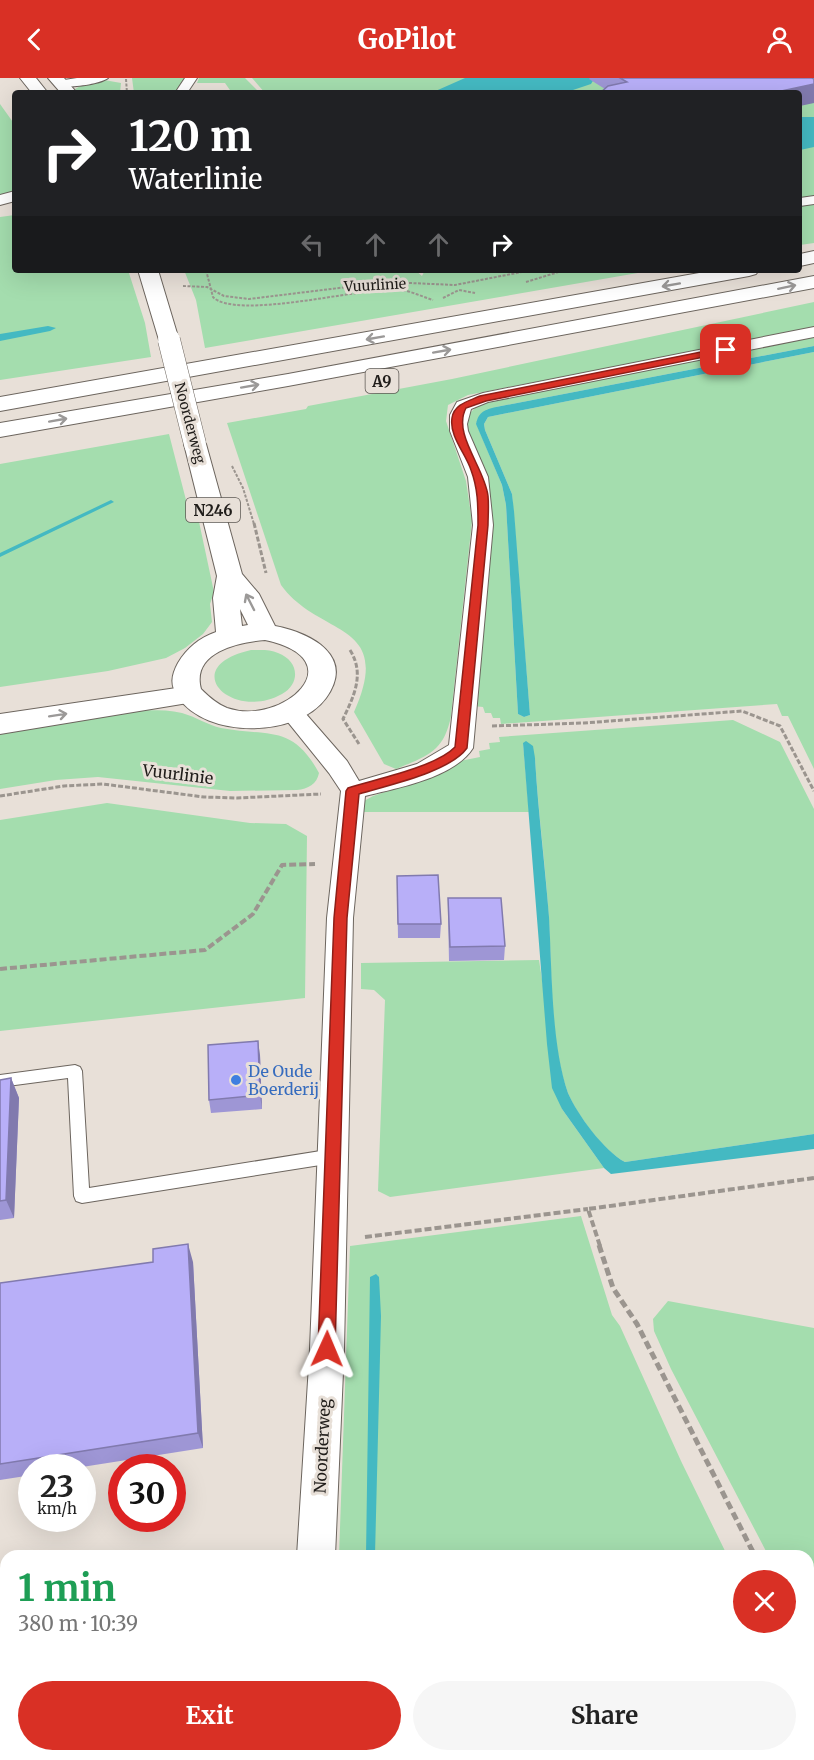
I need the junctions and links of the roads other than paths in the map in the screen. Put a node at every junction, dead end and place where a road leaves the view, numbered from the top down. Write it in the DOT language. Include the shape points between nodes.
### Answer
graph roads {
  1 [pos="28,78"];
  2 [pos="102,78"];
  3 [pos="62,85"];
  4 [pos="38,90"];
  5 [pos="149,273"];
  6 [pos="732,273"];
  7 [pos="814,282"];
  8 [pos="760,292"];
  9 [pos="814,332"];
  10 [pos="141,380"];
  11 [pos="0,395"];
  12 [pos="0,404"];
  13 [pos="165,423"];
  14 [pos="0,430"];
  15 [pos="230,576"];
  16 [pos="265,632"];
  17 [pos="230,636"];
  18 [pos="188,685"];
  19 [pos="0,704"];
  20 [pos="291,711"];
  21 [pos="0,724"];
  22 [pos="353,791"];
  23 [pos="0,1081"];
  24 [pos="333,1156"];
  25 [pos="316,1550"];
  1 -- 4 [label="main road"];
  2 -- 3 [label="street"];
  5 -- 15 [label="main road, Noorderweg / N246, bridge"];
  6 -- 10 [label="main road, one-way"];
  8 -- 7 [label="main road, A9, one-way"];
  8 -- 13 [label="main road, A9" via="680,319"];
  14 -- 8 [label="main road, A9, one-way"];
  9 -- 22 [label="street" via="483,398 463,406 456,418 460,438 476,468 483,496 483,525 461,748 452,758 417,772"];
  10 -- 11 [label="main road"];
  10 -- 12 [label="main road"];
  16 -- 15 [label="main road, Noorderweg / N246, one-way" via="246,594"];
  15 -- 17 [label="main road, Noorderweg / N246" via="226,598"];
  16 -- 17 [label="main road"];
  16 -- 20 [label="main road" via="305,644 318,656 323,670 320,686 309,700"];
  17 -- 18 [label="main road" via="208,645 193,658"];
  18 -- 19 [label="main road"];
  18 -- 20 [label="main road" via="203,707 222,716 269,718"];
  21 -- 18 [label="main road, one-way"];
  20 -- 22 [label="street"];
  22 -- 24 [label="street, Noorderweg" via="340,918"];
  23 -- 24 [label="lane" via="75,1071 82,1196"];
  24 -- 25 [label="street, Noorderweg"];
}
